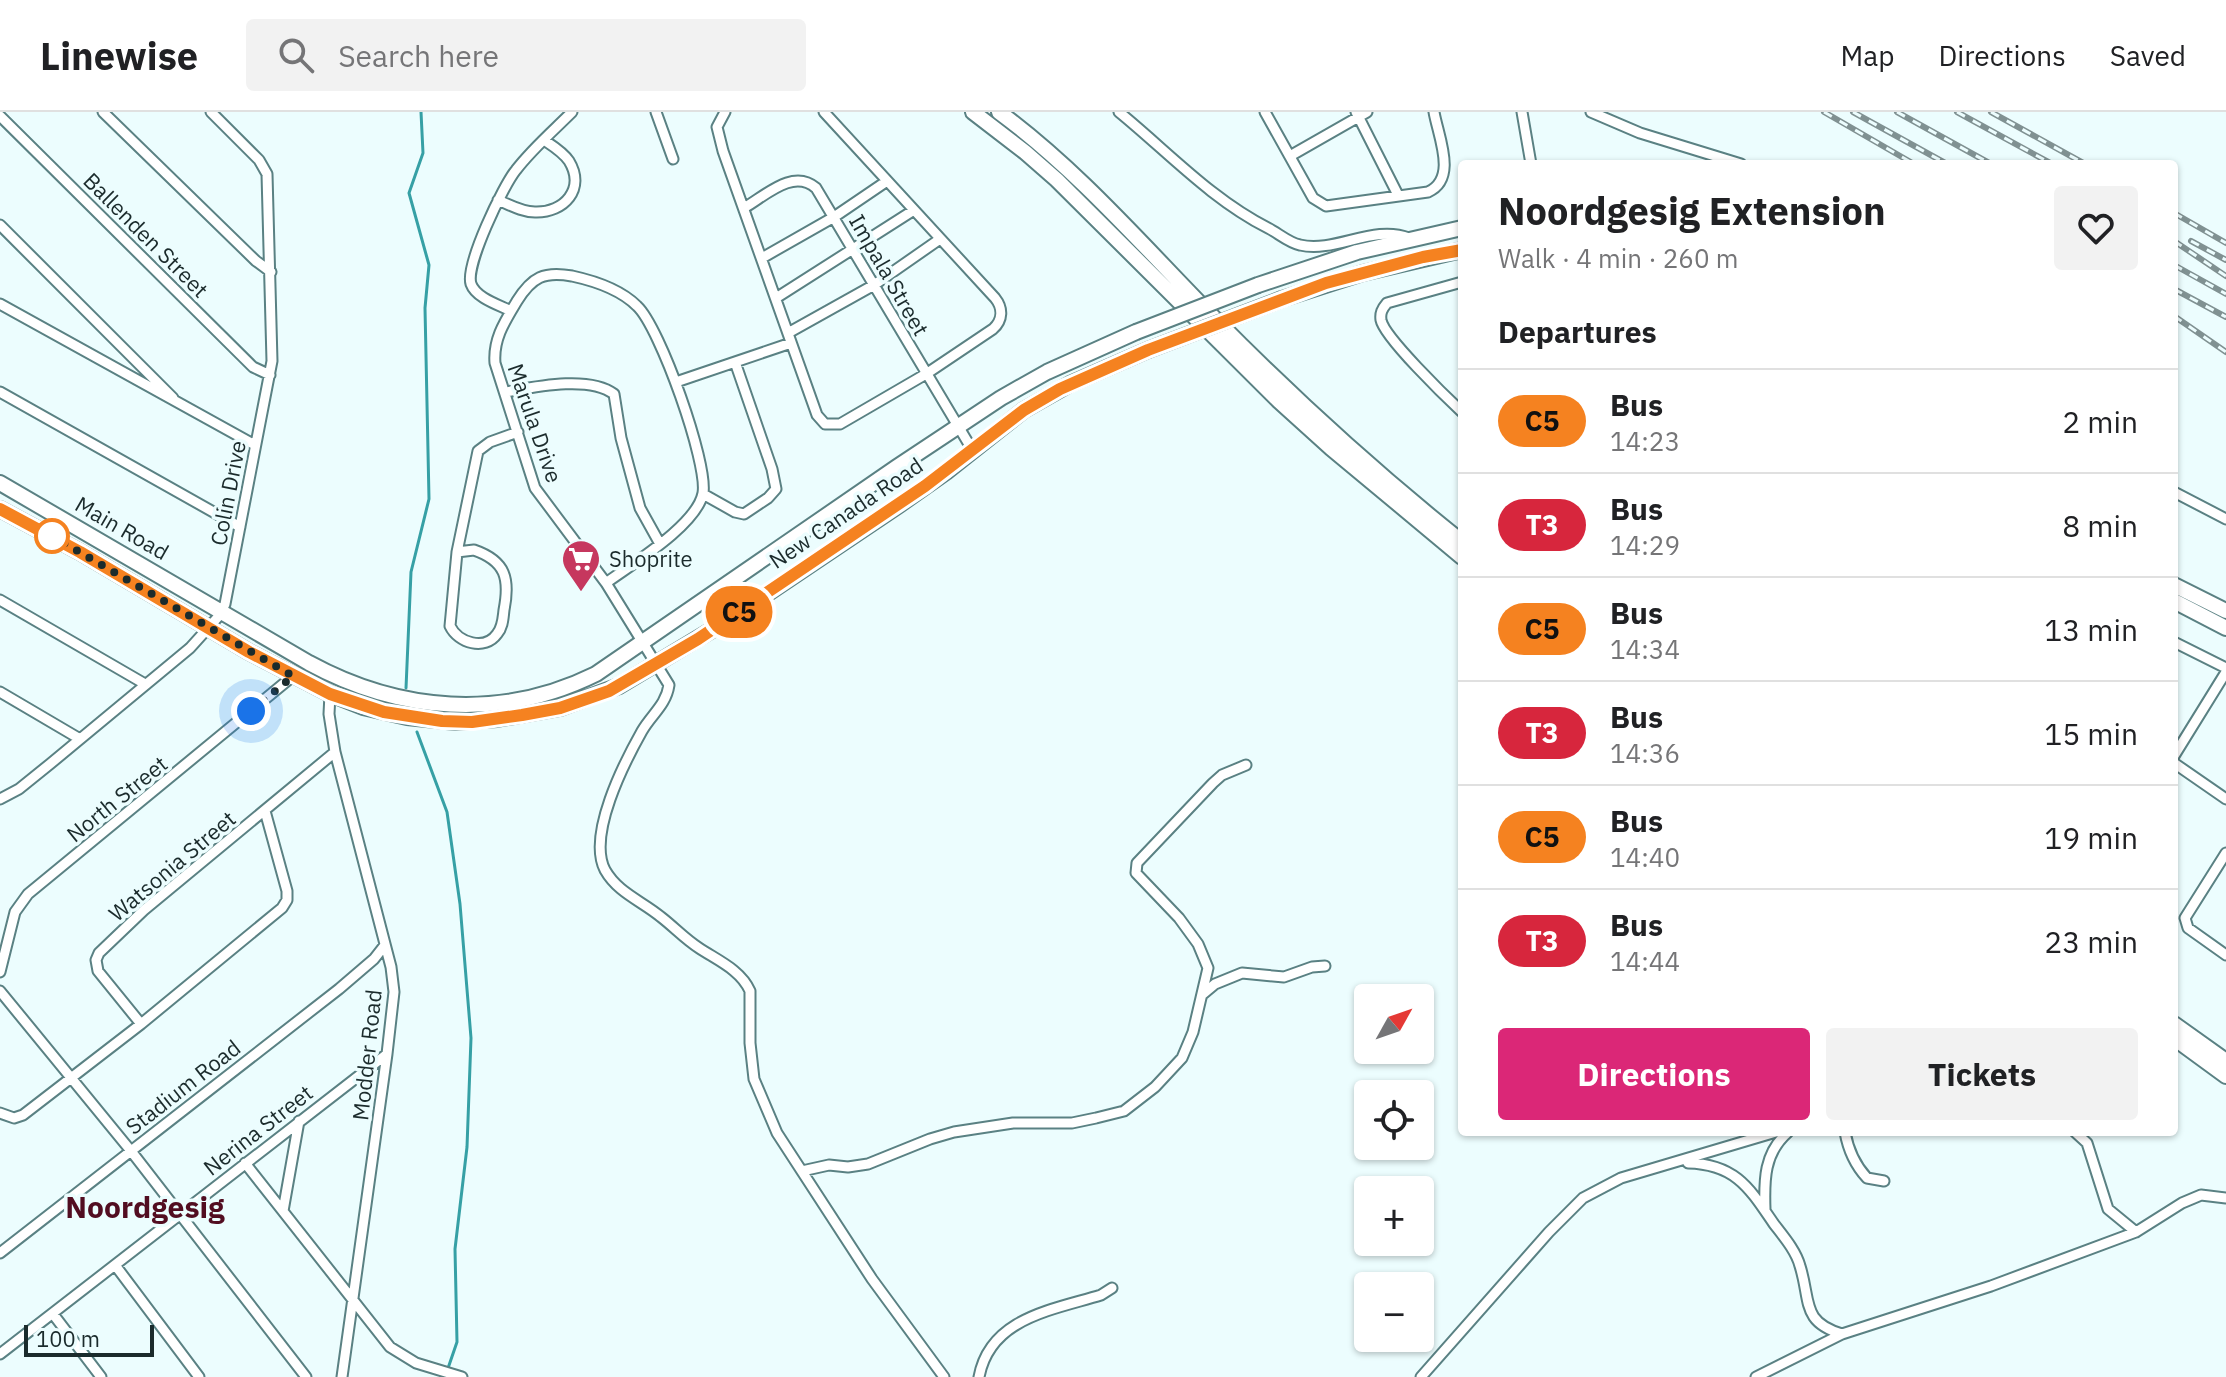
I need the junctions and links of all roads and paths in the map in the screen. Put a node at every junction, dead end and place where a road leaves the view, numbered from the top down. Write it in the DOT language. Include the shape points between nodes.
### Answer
graph roads {
  1 [pos="103,112"];
  2 [pos="211,112"];
  3 [pos="572,112"];
  4 [pos="656,112"];
  5 [pos="725,112"];
  6 [pos="824,112"];
  7 [pos="973,112"];
  8 [pos="999,112"];
  9 [pos="1119,112"];
  10 [pos="1265,112"];
  11 [pos="1434,112"];
  12 [pos="1522,112"];
  13 [pos="1591,112"];
  14 [pos="1360,114"];
  15 [pos="0,116"];
  16 [pos="544,140"];
  17 [pos="1290,156"];
  18 [pos="673,159"];
  19 [pos="1530,160"];
  20 [pos="1728,160"];
  21 [pos="887,181"];
  22 [pos="1398,195"];
  23 [pos="498,200"];
  24 [pos="744,208"];
  25 [pos="914,210"];
  26 [pos="834,217"];
  27 [pos="0,225"];
  28 [pos="1458,229"];
  29 [pos="940,239"];
  30 [pos="1410,239"];
  31 [pos="853,250"];
  32 [pos="1458,251"];
  33 [pos="762,258"];
  34 [pos="271,272"];
  35 [pos="1458,283"];
  36 [pos="874,285"];
  37 [pos="776,298"];
  38 [pos="0,304"];
  39 [pos="511,311"];
  40 [pos="789,338"];
  41 [pos="735,362"];
  42 [pos="926,374"];
  43 [pos="270,375"];
  44 [pos="676,382"];
  45 [pos="0,392"];
  46 [pos="506,392"];
  47 [pos="178,404"];
  48 [pos="1458,408"];
  49 [pos="956,427"];
  50 [pos="518,432"];
  51 [pos="255,445"];
  52 [pos="973,451"];
  53 [pos="0,483"];
  54 [pos="703,494"];
  55 [pos="2178,494"];
  56 [pos="0,509"];
  57 [pos="2226,519"];
  58 [pos="240,527"];
  59 [pos="1458,539"];
  60 [pos="660,544"];
  61 [pos="457,552"];
  62 [pos="1458,554"];
  63 [pos="606,583"];
  64 [pos="2178,587"];
  65 [pos="0,600"];
  66 [pos="2178,603"];
  67 [pos="222,611"];
  68 [pos="2226,611"];
  69 [pos="2226,628"];
  70 [pos="209,629"];
  71 [pos="645,642"];
  72 [pos="2178,644"];
  73 [pos="657,662"];
  74 [pos="2226,670"];
  75 [pos="293,676"];
  76 [pos="145,684"];
  77 [pos="0,692"];
  78 [pos="330,694"];
  79 [pos="80,739"];
  80 [pos="2178,749"];
  81 [pos="335,752"];
  82 [pos="1246,765"];
  83 [pos="2178,766"];
  84 [pos="0,799"];
  85 [pos="2226,799"];
  86 [pos="265,811"];
  87 [pos="2226,853"];
  88 [pos="385,945"];
  89 [pos="2226,955"];
  90 [pos="1325,966"];
  91 [pos="0,972"];
  92 [pos="0,991"];
  93 [pos="1203,994"];
  94 [pos="141,1024"];
  95 [pos="2178,1027"];
  96 [pos="2178,1041"];
  97 [pos="387,1054"];
  98 [pos="2226,1061"];
  99 [pos="2226,1076"];
  100 [pos="71,1079"];
  101 [pos="0,1113"];
  102 [pos="299,1121"];
  103 [pos="1763,1136"];
  104 [pos="1784,1136"];
  105 [pos="1846,1136"];
  106 [pos="2079,1136"];
  107 [pos="131,1151"];
  108 [pos="245,1163"];
  109 [pos="1677,1163"];
  110 [pos="802,1171"];
  111 [pos="1884,1181"];
  112 [pos="2226,1198"];
  113 [pos="283,1211"];
  114 [pos="1765,1211"];
  115 [pos="179,1213"];
  116 [pos="2136,1232"];
  117 [pos="0,1253"];
  118 [pos="115,1265"];
  119 [pos="1112,1288"];
  120 [pos="353,1300"];
  121 [pos="53,1314"];
  122 [pos="1842,1334"];
  123 [pos="0,1354"];
  124 [pos="458,1375"];
  125 [pos="101,1377"];
  126 [pos="199,1377"];
  127 [pos="306,1377"];
  128 [pos="342,1377"];
  129 [pos="944,1377"];
  130 [pos="979,1377"];
  131 [pos="1421,1377"];
  132 [pos="1756,1377"];
  1 -- 34 [label="street"];
  2 -- 34 [label="street, Colin Drive" via="267,174"];
  3 -- 16 [label="street"];
  4 -- 18 [label="street"];
  5 -- 24 [label="street" via="717,130"];
  6 -- 21 [label="street"];
  7 -- 62 [label="main road" via="1057,180 1331,448"];
  8 -- 59 [label="main road" via="1097,197 1307,410"];
  9 -- 30 [label="street" via="1204,186 1250,220 1298,245 1382,234"];
  10 -- 17 [label="street"];
  11 -- 22 [label="street" via="1443,179 1431,191"];
  12 -- 19 [label="street"];
  13 -- 20 [label="street"];
  14 -- 17 [label="street"];
  14 -- 22 [label="street"];
  15 -- 43 [label="street, Ballenden Street" via="253,367"];
  16 -- 23 [label="street"];
  16 -- 23 [label="street" via="572,169 568,201 555,210 531,212"];
  17 -- 22 [label="street" via="1321,205"];
  21 -- 25 [label="street"];
  21 -- 26 [label="street"];
  23 -- 39 [label="street" via="470,279 475,292"];
  24 -- 26 [label="street, Impala Street" via="786,183 804,180 816,188"];
  24 -- 33 [label="street"];
  25 -- 29 [label="street"];
  25 -- 31 [label="street"];
  26 -- 31 [label="street, Impala Street"];
  26 -- 33 [label="street"];
  27 -- 47 [label="street"];
  28 -- 30 [label="main road, New Canada Road"];
  29 -- 36 [label="street"];
  29 -- 42 [label="street" via="998,302 1001,315 993,329"];
  30 -- 49 [label="main road, New Canada Road, bridge" via="1333,259 1136,332 1047,372"];
  31 -- 36 [label="street, Impala Street"];
  31 -- 37 [label="street"];
  32 -- 52 [label="main road, New Canada Road, bridge" via="1363,273 1148,350 1036,402"];
  33 -- 37 [label="street"];
  34 -- 43 [label="street, Colin Drive"];
  35 -- 48 [label="street" via="1387,303 1381,316 1385,329"];
  36 -- 40 [label="street"];
  36 -- 42 [label="street, Impala Street"];
  37 -- 40 [label="street"];
  38 -- 47 [label="street"];
  39 -- 44 [label="street, Marula Drive" via="528,286 549,274 621,293 646,315"];
  39 -- 46 [label="street, Marula Drive" via="494,347"];
  40 -- 41 [label="street"];
  40 -- 42 [label="street" via="825,424 851,419"];
  41 -- 44 [label="street"];
  41 -- 54 [label="street" via="776,488 744,514"];
  42 -- 49 [label="street, Impala Street"];
  43 -- 51 [label="street, Colin Drive"];
  44 -- 54 [label="street, Marula Drive"];
  45 -- 58 [label="street"];
  46 -- 50 [label="street, Marula Drive"];
  46 -- 60 [label="street" via="549,384 597,386 614,394 640,508"];
  47 -- 51 [label="street"];
  49 -- 52 [label="street, Impala Street"];
  49 -- 71 [label="main road, New Canada Road"];
  50 -- 61 [label="street" via="483,446 476,455"];
  50 -- 63 [label="street, Marula Drive" via="535,488"];
  51 -- 58 [label="street, Colin Drive"];
  52 -- 73 [label="main road, New Canada Road" via="725,622"];
  53 -- 67 [label="main road, Main Road"];
  54 -- 60 [label="street" via="690,517"];
  55 -- 57 [label="street"];
  56 -- 70 [label="main road, Main Road"];
  58 -- 67 [label="street, Colin Drive"];
  60 -- 63 [label="street"];
  61 -- 61 [label="street" via="450,626 470,643 490,641 502,627 506,576 483,553"];
  63 -- 71 [label="street, Marula Drive"];
  64 -- 68 [label="main road"];
  65 -- 76 [label="street"];
  66 -- 69 [label="main road"];
  67 -- 70 [label="street, Colin Drive"];
  67 -- 71 [label="main road, New Canada Road" via="327,673 368,691 436,705 480,706 549,693 596,674"];
  70 -- 75 [label="main road, New Canada Road"];
  70 -- 76 [label="street, Colin Drive"];
  71 -- 73 [label="street, Marula Drive"];
  72 -- 74 [label="street"];
  73 -- 78 [label="main road, New Canada Road" via="609,691 560,708 486,721 407,717"];
  73 -- 110 [label="street, Marula Drive" via="669,685 667,698 642,731 605,812 601,860 625,893 746,983 756,1086"];
  74 -- 80 [label="street"];
  75 -- 78 [label="main road, New Canada Road"];
  75 -- 91 [label="street, North Street" via="28,894 15,912"];
  76 -- 79 [label="street, Colin Drive"];
  77 -- 79 [label="street"];
  78 -- 81 [label="street, Modder Road"];
  79 -- 84 [label="street, Colin Drive"];
  81 -- 86 [label="street, Watsonia Street"];
  81 -- 88 [label="street, Modder Road"];
  82 -- 93 [label="street" via="1213,783 1137,863 1136,873 1198,944 1208,968"];
  83 -- 85 [label="street"];
  86 -- 94 [label="street" via="287,891 282,908"];
  86 -- 94 [label="street, Watsonia Street" via="99,953 98,971"];
  87 -- 89 [label="street" via="2185,918 2190,930"];
  88 -- 97 [label="street, Modder Road" via="394,992"];
  88 -- 107 [label="street, Stadium Road" via="339,989"];
  90 -- 93 [label="street" via="1284,977 1242,973"];
  92 -- 100 [label="street"];
  93 -- 110 [label="street" via="1182,1058 1124,1111 1072,1123 1013,1123 954,1132 868,1164"];
  94 -- 100 [label="street"];
  95 -- 98 [label="main road"];
  96 -- 99 [label="main road"];
  97 -- 102 [label="street, Nerina Street"];
  97 -- 120 [label="street, Modder Road"];
  100 -- 101 [label="street" via="23,1115"];
  100 -- 107 [label="street"];
  102 -- 108 [label="street, Nerina Street"];
  102 -- 113 [label="street"];
  103 -- 109 [label="street"];
  104 -- 114 [label="street" via="1768,1161"];
  105 -- 111 [label="street" via="1859,1169 1867,1178"];
  106 -- 116 [label="street" via="2087,1143 2108,1209"];
  107 -- 115 [label="street"];
  107 -- 117 [label="street, Stadium Road"];
  108 -- 113 [label="street"];
  108 -- 115 [label="street, Nerina Street"];
  109 -- 114 [label="street" via="1719,1168 1735,1176"];
  109 -- 131 [label="street" via="1621,1178 1583,1198"];
  110 -- 129 [label="street"];
  112 -- 116 [label="street" via="2201,1195"];
  113 -- 120 [label="street"];
  114 -- 122 [label="street" via="1796,1255 1811,1313 1818,1324"];
  115 -- 118 [label="street, Nerina Street"];
  115 -- 127 [label="street"];
  116 -- 122 [label="street"];
  118 -- 121 [label="street, Nerina Street"];
  118 -- 126 [label="street"];
  119 -- 130 [label="street" via="1020,1321 991,1345"];
  120 -- 124 [label="street" via="398,1354"];
  120 -- 128 [label="street, Modder Road"];
  121 -- 123 [label="street, Nerina Street"];
  121 -- 125 [label="street"];
  122 -- 132 [label="street"];
}
